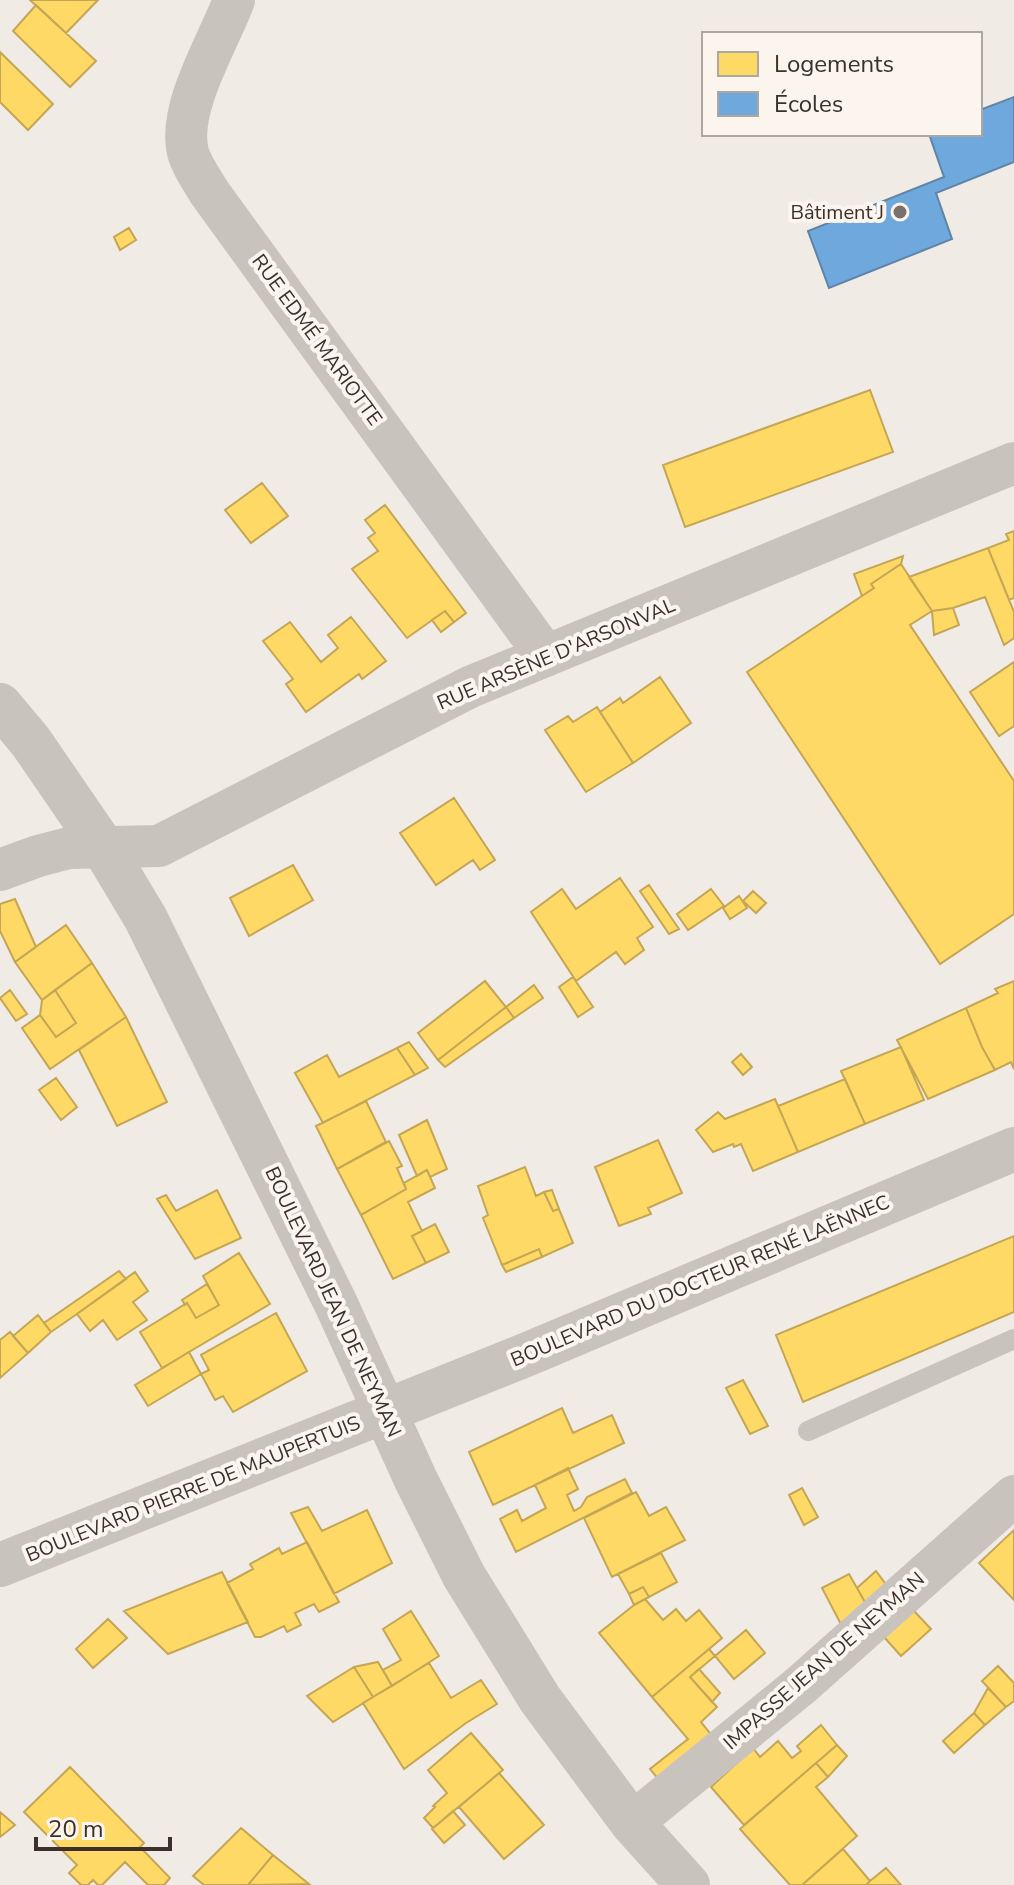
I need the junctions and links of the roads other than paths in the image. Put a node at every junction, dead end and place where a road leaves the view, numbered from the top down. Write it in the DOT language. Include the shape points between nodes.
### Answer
graph roads {
  1 [pos="234,0"];
  2 [pos="1014,463"];
  3 [pos="546,656"];
  4 [pos="0,705"];
  5 [pos="103,847"];
  6 [pos="0,870"];
  7 [pos="1014,1149"];
  8 [pos="1014,1339"];
  9 [pos="386,1412"];
  10 [pos="808,1431"];
  11 [pos="1014,1496"];
  12 [pos="0,1565"];
  13 [pos="632,1823"];
  14 [pos="688,1885"];
  1 -- 3 [label="street, RUE EDMÉ MARIOTTE" via="199,81 188,116 186,149 209,192"];
  2 -- 3 [label="street, RUE ARSÈNE D'ARSONVAL"];
  3 -- 5 [label="street, RUE ARSÈNE D'ARSONVAL" via="470,687 159,846"];
  4 -- 5 [label="street, BOULEVARD JEAN DE NEYMAN"];
  5 -- 6 [label="street, RUE ARSÈNE D'ARSONVAL" via="69,848"];
  5 -- 9 [label="street, BOULEVARD JEAN DE NEYMAN" via="146,919"];
  7 -- 9 [label="street, BOULEVARD DU DOCTEUR RENÉ LAËNNEC"];
  8 -- 10 [label="lane"];
  9 -- 12 [label="street, BOULEVARD PIERRE DE MAUPERTUIS"];
  9 -- 13 [label="street, BOULEVARD JEAN DE NEYMAN" via="464,1576 540,1699"];
  11 -- 13 [label="street, IMPASSE JEAN DE NEYMAN" via="800,1686"];
  13 -- 14 [label="street, BOULEVARD JEAN DE NEYMAN"];
}
